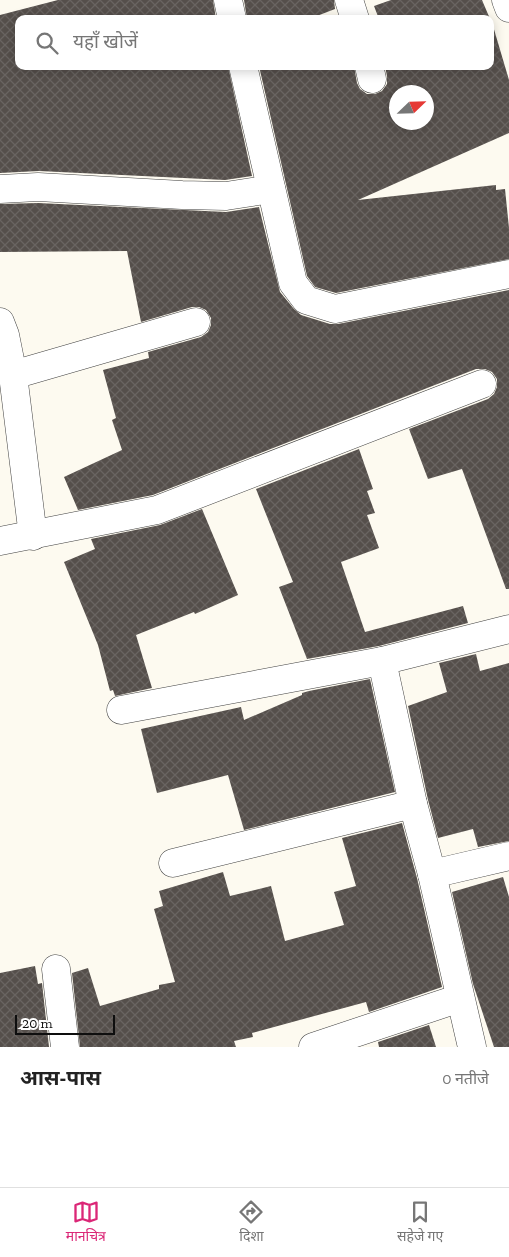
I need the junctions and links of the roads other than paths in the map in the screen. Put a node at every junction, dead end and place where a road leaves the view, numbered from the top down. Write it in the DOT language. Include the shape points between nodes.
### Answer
graph roads {
  1 [pos="228,0"];
  2 [pos="349,0"];
  3 [pos="506,0"];
  4 [pos="509,8"];
  5 [pos="231,15"];
  6 [pos="354,15"];
  7 [pos="244,70"];
  8 [pos="0,189"];
  9 [pos="271,190"];
  10 [pos="509,274"];
  11 [pos="0,322"];
  12 [pos="196,322"];
  13 [pos="13,375"];
  14 [pos="482,384"];
  15 [pos="33,536"];
  16 [pos="0,541"];
  17 [pos="509,629"];
  18 [pos="382,661"];
  19 [pos="121,710"];
  20 [pos="413,804"];
  21 [pos="509,856"];
  22 [pos="173,863"];
  23 [pos="432,874"];
  24 [pos="56,969"];
  25 [pos="460,998"];
  26 [pos="65,1047"];
  27 [pos="313,1047"];
  28 [pos="472,1047"];
  1 -- 5 [label="street"];
  2 -- 6 [label="street"];
  3 -- 4 [label="street"];
  7 -- 9 [label="street"];
  8 -- 9 [label="street" via="38,187 182,196"];
  9 -- 10 [label="street" via="293,283 306,300 335,310"];
  11 -- 13 [label="street"];
  12 -- 13 [label="street"];
  13 -- 15 [label="street"];
  14 -- 15 [label="street" via="157,510"];
  15 -- 16 [label="street"];
  17 -- 18 [label="street"];
  18 -- 19 [label="street"];
  18 -- 20 [label="street"];
  20 -- 22 [label="street"];
  20 -- 23 [label="street"];
  21 -- 23 [label="street"];
  23 -- 25 [label="street"];
  24 -- 26 [label="street"];
  25 -- 27 [label="street"];
  25 -- 28 [label="street"];
}
